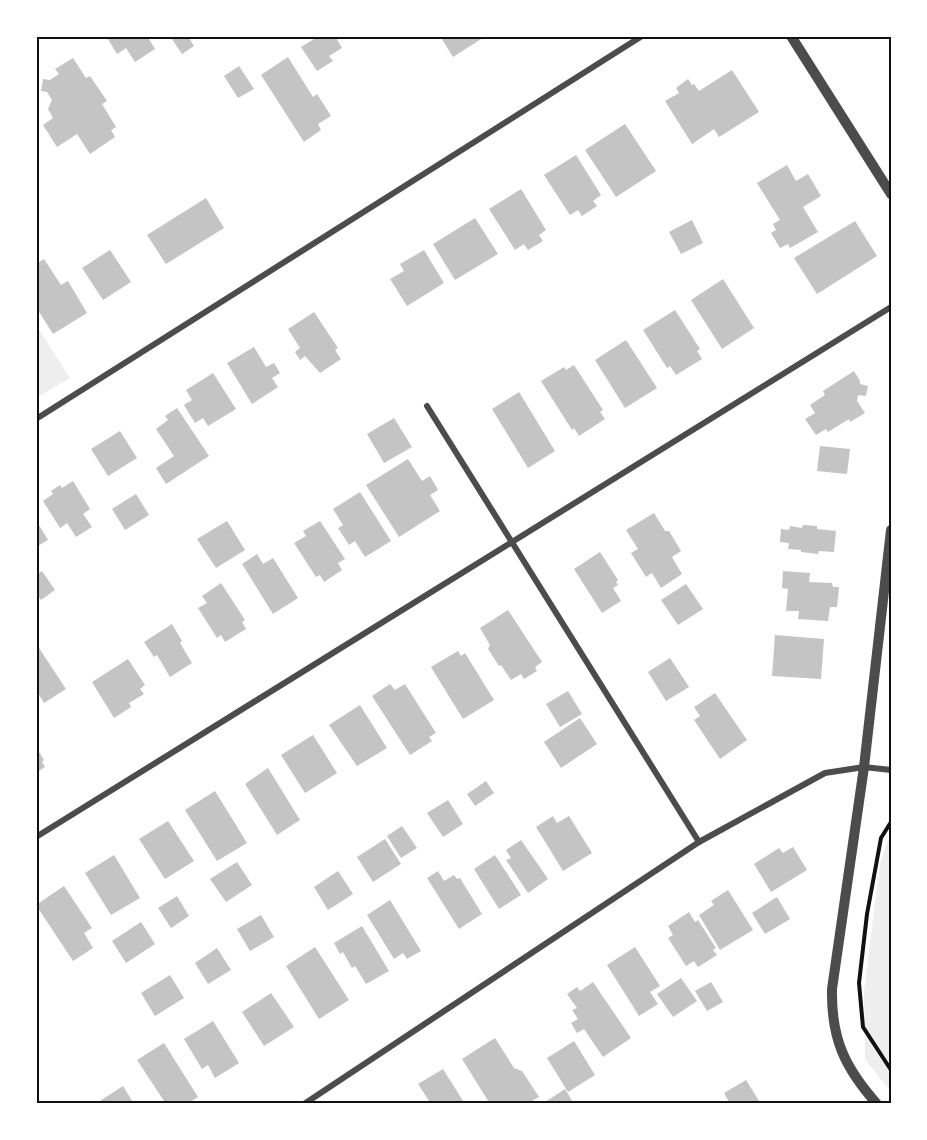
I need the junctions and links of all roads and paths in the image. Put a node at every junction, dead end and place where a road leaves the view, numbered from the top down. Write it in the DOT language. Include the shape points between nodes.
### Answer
graph roads {
  1 [pos="642,36"];
  2 [pos="791,36"];
  3 [pos="891,194"];
  4 [pos="891,307"];
  5 [pos="427,406"];
  6 [pos="36,419"];
  7 [pos="891,530"];
  8 [pos="512,543"];
  9 [pos="864,767"];
  10 [pos="891,770"];
  11 [pos="891,822"];
  12 [pos="36,837"];
  13 [pos="699,842"];
  14 [pos="891,1070"];
  15 [pos="303,1104"];
  16 [pos="877,1104"];
  1 -- 6 [label="street"];
  2 -- 3 [label="street"];
  4 -- 8 [label="street"];
  5 -- 8 [label="street"];
  7 -- 9 [label="street"];
  8 -- 12 [label="street"];
  8 -- 13 [label="street"];
  9 -- 10 [label="street"];
  9 -- 13 [label="street" via="825,773"];
  9 -- 16 [label="street" via="831,1014 846,1063"];
  11 -- 14 [label="path" via="881,838 859,983 863,1028"];
  13 -- 15 [label="street"];
}
